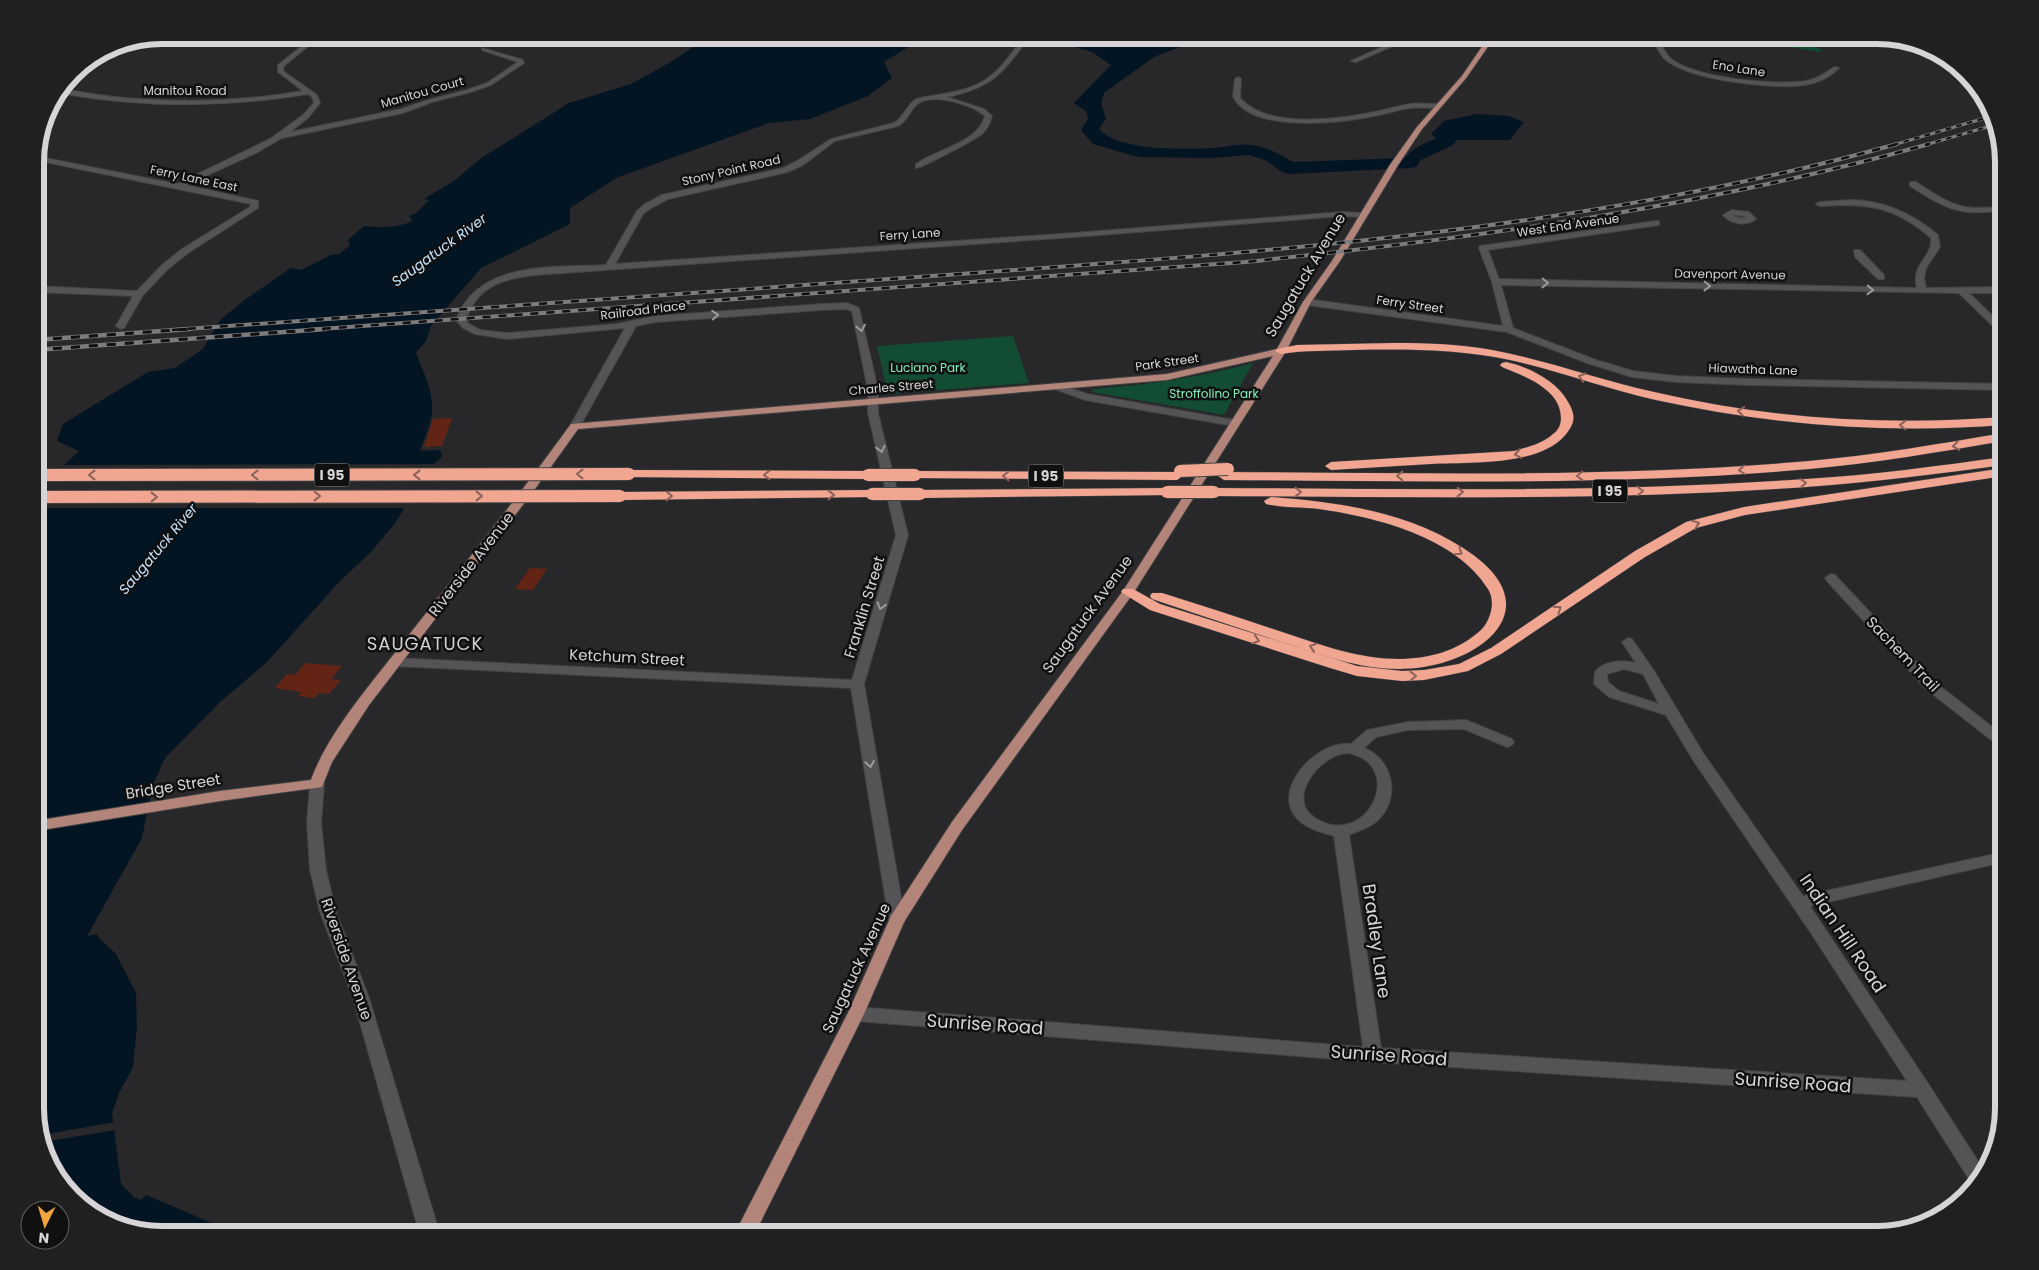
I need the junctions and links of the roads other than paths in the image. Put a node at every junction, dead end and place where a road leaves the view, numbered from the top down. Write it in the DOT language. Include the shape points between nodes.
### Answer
graph roads {
  1 [pos="309,44"];
  2 [pos="1021,44"];
  3 [pos="1393,44"];
  4 [pos="1488,44"];
  5 [pos="1662,44"];
  6 [pos="484,49"];
  7 [pos="1354,61"];
  8 [pos="1836,68"];
  9 [pos="1238,80"];
  10 [pos="67,92"];
  11 [pos="310,92"];
  12 [pos="940,96"];
  13 [pos="1437,106"];
  14 [pos="283,136"];
  15 [pos="44,160"];
  16 [pos="919,166"];
  17 [pos="1913,184"];
  18 [pos="178,186"];
  19 [pos="1820,204"];
  20 [pos="1995,209"];
  21 [pos="1363,215"];
  22 [pos="1656,223"];
  23 [pos="1857,252"];
  24 [pos="609,267"];
  25 [pos="1881,278"];
  26 [pos="1496,282"];
  27 [pos="44,289"];
  28 [pos="1995,290"];
  29 [pos="1922,292"];
  30 [pos="1963,292"];
  31 [pos="139,294"];
  32 [pos="1307,302"];
  33 [pos="468,303"];
  34 [pos="851,307"];
  35 [pos="1995,323"];
  36 [pos="632,324"];
  37 [pos="121,326"];
  38 [pos="1509,330"];
  39 [pos="1281,351"];
  40 [pos="1056,386"];
  41 [pos="1995,388"];
  42 [pos="873,401"];
  43 [pos="1995,422"];
  44 [pos="1234,423"];
  45 [pos="575,426"];
  46 [pos="1995,439"];
  47 [pos="1995,462"];
  48 [pos="1226,472"];
  49 [pos="1995,473"];
  50 [pos="44,475"];
  51 [pos="1212,495"];
  52 [pos="44,497"];
  53 [pos="1831,578"];
  54 [pos="1128,592"];
  55 [pos="1628,642"];
  56 [pos="394,662"];
  57 [pos="1648,671"];
  58 [pos="858,684"];
  59 [pos="1668,711"];
  60 [pos="1995,736"];
  61 [pos="1507,742"];
  62 [pos="1356,748"];
  63 [pos="317,784"];
  64 [pos="44,825"];
  65 [pos="1341,832"];
  66 [pos="1995,859"];
  67 [pos="1800,903"];
  68 [pos="897,920"];
  69 [pos="856,1014"];
  70 [pos="1374,1054"];
  71 [pos="1923,1090"];
  72 [pos="1975,1173"];
  73 [pos="427,1226"];
  74 [pos="749,1226"];
  1 -- 11 [label="street" via="282,65 280,71"];
  2 -- 12 [label="street, Stony Point Road" via="988,82"];
  3 -- 7 [label="street"];
  4 -- 13 [label="main road, Saugatuck Avenue"];
  5 -- 8 [label="street, Eno Lane" via="1660,48 1666,58 1689,69 1719,78 1762,84 1798,84 1821,78"];
  6 -- 14 [label="street, Manitou Court" via="521,61 521,64 503,77 478,88 396,112"];
  9 -- 13 [label="street" via="1236,95 1242,105 1254,113 1276,118 1339,119 1410,106"];
  10 -- 11 [label="street, Manitou Road" via="122,100 193,103 241,102"];
  11 -- 14 [label="street" via="317,103"];
  12 -- 16 [label="street" via="982,110 989,116 988,122 978,134"];
  12 -- 24 [label="street, Stony Point Road" via="918,100 904,120 896,125 833,140 785,170 665,196 640,213"];
  13 -- 21 [label="main road, Saugatuck Avenue"];
  14 -- 18 [label="street"];
  15 -- 18 [label="street, Ferry Lane East"];
  17 -- 20 [label="street" via="1954,209"];
  18 -- 31 [label="street, Ferry Lane East" via="246,200 255,203 254,208 185,251"];
  19 -- 29 [label="street" via="1877,205 1926,229 1935,237 1936,247 1919,271"];
  21 -- 24 [label="street, Ferry Lane"];
  21 -- 32 [label="main road, Saugatuck Avenue" via="1336,262"];
  22 -- 26 [label="street, West End Avenue" via="1483,248"];
  23 -- 25 [label="street"];
  24 -- 33 [label="street, Ferry Lane" via="506,276 484,287"];
  26 -- 29 [label="street, Davenport Avenue, one-way"];
  26 -- 38 [label="street"];
  27 -- 31 [label="street"];
  28 -- 30 [label="street"];
  29 -- 30 [label="street, Davenport Avenue"];
  30 -- 35 [label="street"];
  31 -- 37 [label="street, Ferry Lane East"];
  32 -- 38 [label="street, Ferry Street"];
  32 -- 39 [label="main road, Saugatuck Avenue"];
  33 -- 36 [label="street, Railroad Place" via="462,322 474,331 495,336"];
  36 -- 34 [label="street, Railroad Place, one-way" via="656,319"];
  34 -- 42 [label="street, Franklin Street, one-way" via="859,319"];
  36 -- 45 [label="street, Riverside Avenue"];
  38 -- 41 [label="street, Hiawatha Lane" via="1632,374 1676,379"];
  39 -- 40 [label="main road, Park Street" via="1167,377"];
  43 -- 39 [label="highway, one-way" via="1898,425 1762,414 1662,397 1507,357 1459,349 1297,348"];
  39 -- 44 [label="main road, Saugatuck Avenue"];
  39 -- 48 [label="highway, one-way" via="1444,355 1497,362 1526,373 1552,389 1567,408 1569,421 1564,432 1552,442 1515,455"];
  40 -- 42 [label="main road, Charles Street"];
  40 -- 44 [label="street, Charles Street" via="1085,397"];
  42 -- 45 [label="main road, Charles Street"];
  42 -- 58 [label="street, Franklin Street, one-way" via="873,413 902,535"];
  44 -- 54 [label="main road, Saugatuck Avenue"];
  45 -- 56 [label="main road, Riverside Avenue"];
  46 -- 48 [label="highway, I 95, one-way" via="1840,462 1698,472 1575,476"];
  51 -- 47 [label="highway, I 95, one-way" via="1712,489 1895,476"];
  48 -- 50 [label="highway, I 95, one-way, bridge" via="1077,476"];
  54 -- 49 [label="highway, one-way" via="1155,606 1332,664 1402,676 1438,674 1463,668 1496,651 1647,550 1691,525 1744,511"];
  52 -- 51 [label="highway, I 95, one-way, bridge" via="1089,492"];
  51 -- 54 [label="highway, one-way" via="1342,509 1393,521 1433,537 1470,559 1491,581 1499,606 1495,625 1478,643 1452,656 1418,664 1381,663 1337,655 1160,597"];
  53 -- 60 [label="street, Sachem Trail" via="1931,686"];
  54 -- 68 [label="main road, Saugatuck Avenue" via="957,826"];
  55 -- 57 [label="street, Indian Hill Road"];
  56 -- 58 [label="street, Ketchum Street"];
  56 -- 63 [label="main road, Riverside Avenue" via="341,734 325,761"];
  57 -- 59 [label="street, Indian Hill Road"];
  57 -- 59 [label="street" via="1614,665 1601,672 1601,684 1614,694"];
  58 -- 68 [label="street, Franklin Street, one-way"];
  59 -- 67 [label="street, Indian Hill Road"];
  61 -- 62 [label="street" via="1466,724 1408,726 1372,733"];
  62 -- 65 [label="street" via="1383,772 1384,794 1374,815"];
  62 -- 65 [label="street" via="1335,750 1307,769 1298,785 1296,803 1304,818 1320,827"];
  63 -- 64 [label="main road, Bridge Street"];
  63 -- 73 [label="street, Riverside Avenue" via="314,823 317,860 328,912 362,998"];
  65 -- 70 [label="street, Bradley Lane"];
  66 -- 67 [label="street"];
  67 -- 71 [label="street, Indian Hill Road"];
  68 -- 69 [label="main road, Saugatuck Avenue"];
  69 -- 70 [label="street, Sunrise Road"];
  69 -- 74 [label="main road, Saugatuck Avenue"];
  70 -- 71 [label="street, Sunrise Road"];
  71 -- 72 [label="street, Indian Hill Road"];
}
